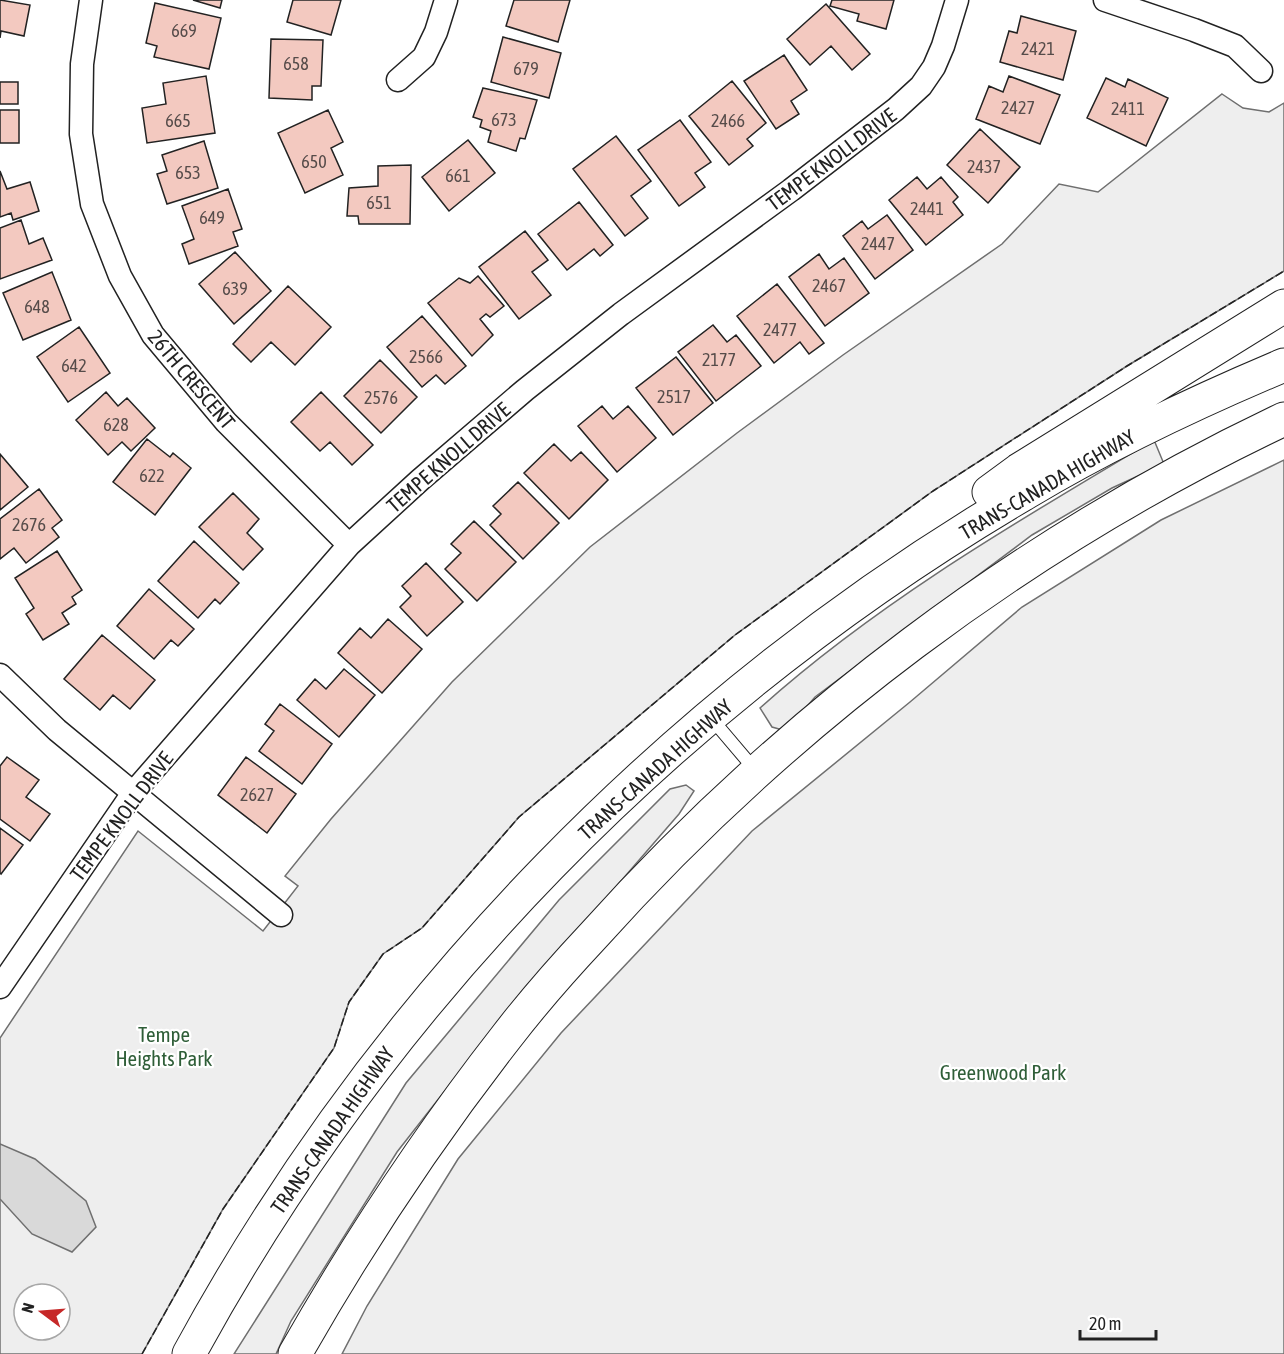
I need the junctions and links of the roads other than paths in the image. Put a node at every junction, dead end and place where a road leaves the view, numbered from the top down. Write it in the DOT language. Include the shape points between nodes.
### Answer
graph roads {
  1 [pos="91,0"];
  2 [pos="446,0"];
  3 [pos="957,0"];
  4 [pos="1106,0"];
  5 [pos="1261,71"];
  6 [pos="398,80"];
  7 [pos="1284,306"];
  8 [pos="1284,365"];
  9 [pos="1284,419"];
  10 [pos="349,545"];
  11 [pos="777,662"];
  12 [pos="0,675"];
  13 [pos="710,717"];
  14 [pos="756,771"];
  15 [pos="133,793"];
  16 [pos="281,915"];
  17 [pos="0,987"];
  18 [pos="189,1354"];
  19 [pos="295,1354"];
  1 -- 10 [label="street, 26TH CRESCENT" via="82,64 81,134 92,204 120,276 153,335 226,422"];
  2 -- 6 [label="street" via="424,57"];
  3 -- 10 [label="street, TEMPE KNOLL DRIVE" via="934,67 896,110 525,390"];
  4 -- 5 [label="street" via="1235,46"];
  7 -- 11 [label="highway" via="1019,470 904,557"];
  8 -- 11 [label="highway, TRANS-CANADA HIGHWAY" via="1207,398 1028,491 857,601"];
  9 -- 14 [label="highway" via="1141,492 979,596 898,654"];
  10 -- 15 [label="street, TEMPE KNOLL DRIVE"];
  11 -- 13 [label="highway, TRANS-CANADA HIGHWAY"];
  12 -- 15 [label="street" via="57,730"];
  13 -- 14 [label="lane"];
  13 -- 18 [label="highway, TRANS-CANADA HIGHWAY" via="566,849 464,958 392,1044 271,1215"];
  14 -- 19 [label="highway" via="628,897 508,1034 397,1186"];
  15 -- 16 [label="street"];
  15 -- 17 [label="street, TEMPE KNOLL DRIVE"];
}
